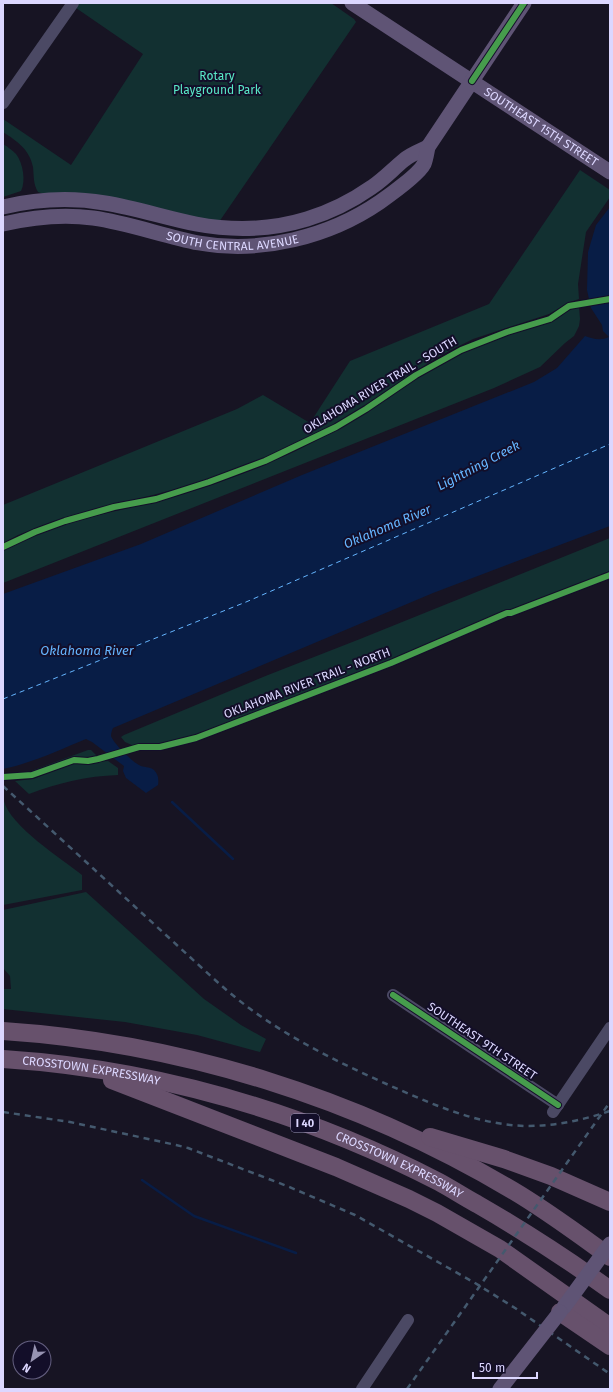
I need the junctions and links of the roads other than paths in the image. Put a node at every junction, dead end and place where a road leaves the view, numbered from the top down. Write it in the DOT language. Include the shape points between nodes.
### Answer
graph roads {
  1 [pos="73,3"];
  2 [pos="352,3"];
  3 [pos="524,3"];
  4 [pos="472,81"];
  5 [pos="3,102"];
  6 [pos="428,147"];
  7 [pos="610,172"];
  8 [pos="3,207"];
  9 [pos="3,224"];
  10 [pos="393,994"];
  11 [pos="610,1028"];
  12 [pos="3,1031"];
  13 [pos="3,1059"];
  14 [pos="78,1066"];
  15 [pos="374,1120"];
  16 [pos="610,1202"];
  17 [pos="610,1244"];
  18 [pos="610,1257"];
  19 [pos="610,1290"];
  20 [pos="562,1309"];
  21 [pos="408,1320"];
  22 [pos="610,1327"];
  23 [pos="610,1346"];
  24 [pos="362,1389"];
  25 [pos="500,1389"];
  1 -- 5 [label="street"];
  2 -- 4 [label="main road, SOUTHEAST 15TH STREET"];
  3 -- 4 [label="main road, SOUTH CENTRAL AVENUE"];
  4 -- 6 [label="main road, SOUTH CENTRAL AVENUE"];
  4 -- 7 [label="main road, SOUTHEAST 15TH STREET"];
  6 -- 8 [label="main road, SOUTH CENTRAL AVENUE" via="405,159 372,187 348,202 307,218 266,227 238,229 209,226 88,200 52,199"];
  6 -- 9 [label="main road, SOUTH CENTRAL AVENUE" via="424,164 389,196 336,226 291,240 260,245 214,245 109,221 78,217 33,218"];
  10 -- 11 [label="street, SOUTHEAST 9TH STREET" via="556,1108"];
  12 -- 15 [label="highway, I 40" via="40,1033 119,1044 216,1065 275,1082"];
  13 -- 14 [label="highway, CROSSTOWN EXPRESSWAY / I 40"];
  14 -- 19 [label="highway, CROSSTOWN EXPRESSWAY / I 40" via="217,1094 326,1131 441,1183 514,1226"];
  14 -- 22 [label="highway" via="336,1167 438,1213 500,1249"];
  15 -- 16 [label="highway" via="504,1158"];
  15 -- 18 [label="highway, I 40" via="433,1147 512,1190"];
  17 -- 20 [label="main road, bridge"];
  20 -- 23 [label="highway"];
  20 -- 25 [label="main road, bridge"];
  21 -- 24 [label="street"];
}
